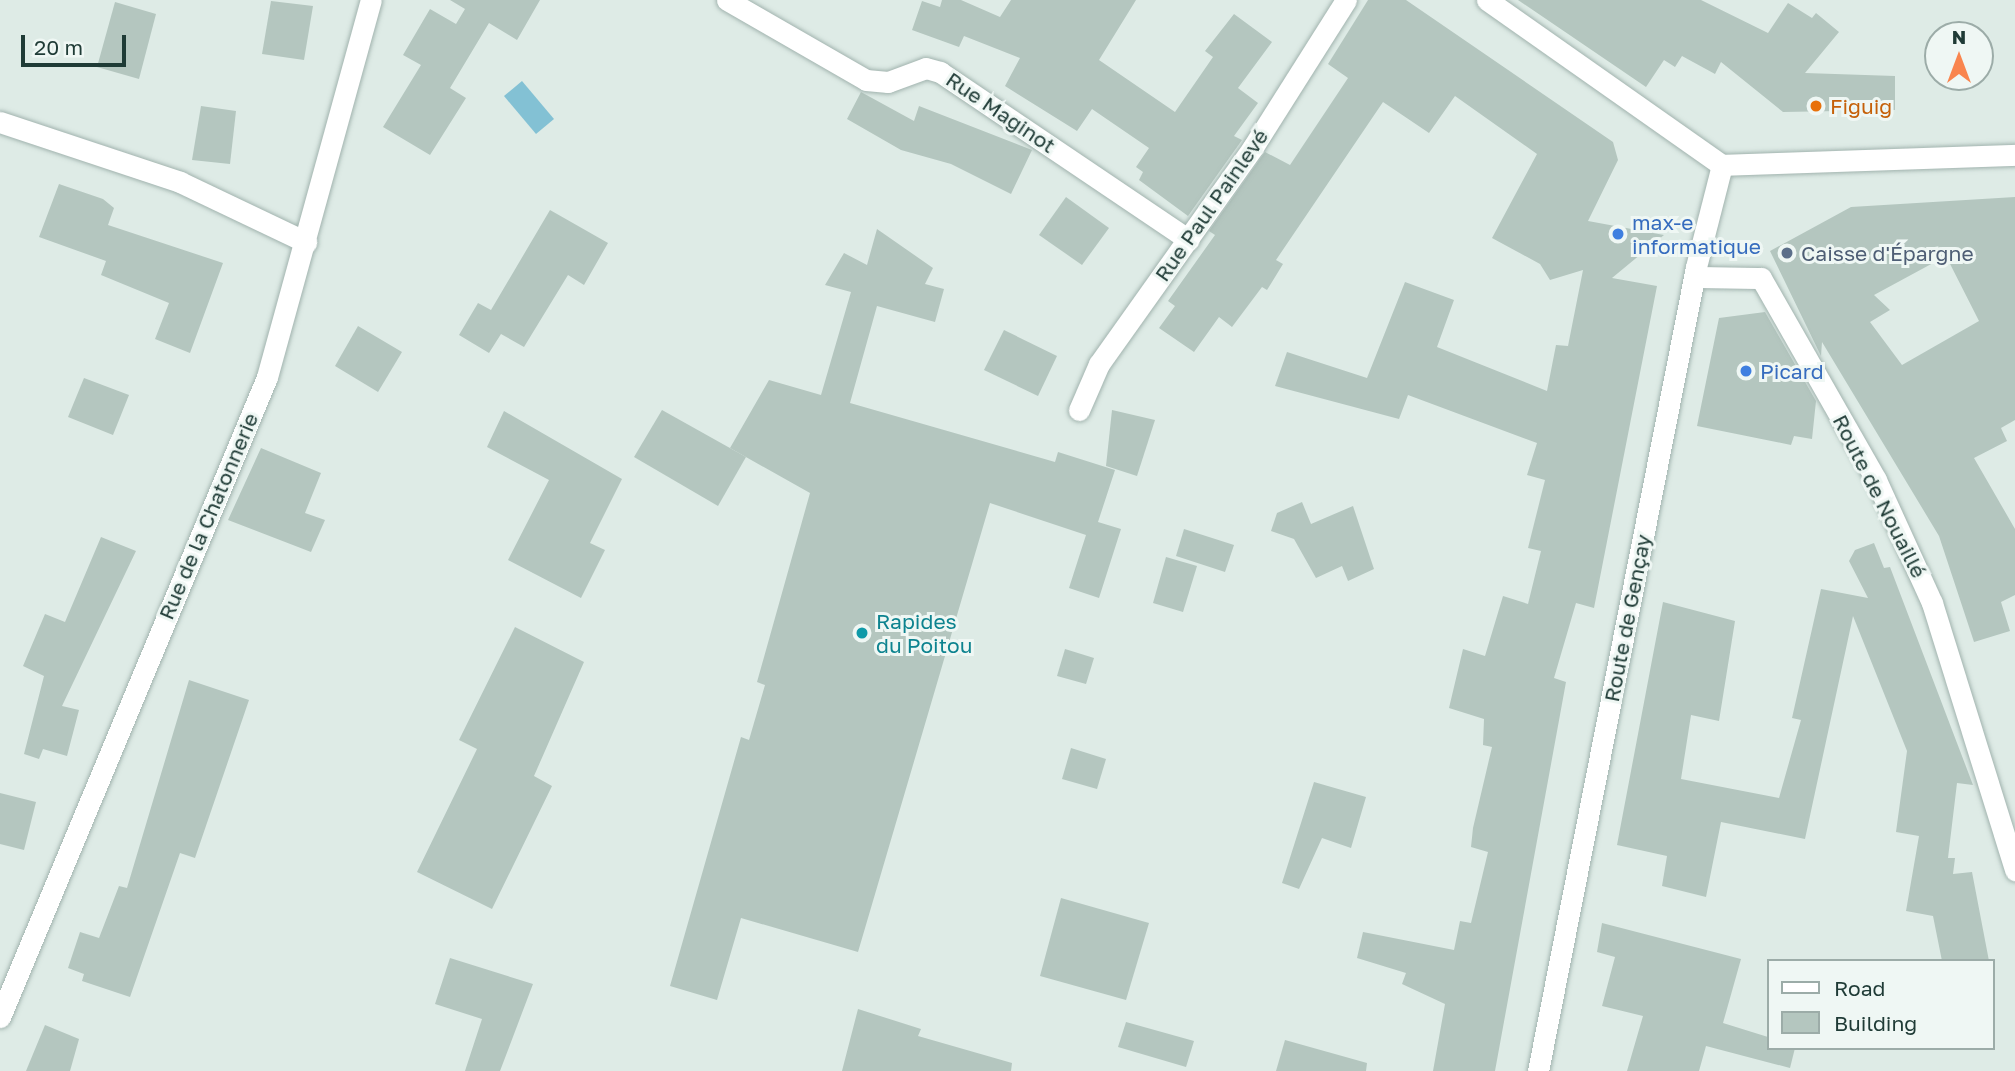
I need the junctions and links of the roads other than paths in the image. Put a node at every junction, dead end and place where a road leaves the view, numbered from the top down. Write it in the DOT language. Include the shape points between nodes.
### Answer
graph roads {
  1 [pos="371,0"];
  2 [pos="727,0"];
  3 [pos="1346,0"];
  4 [pos="1487,0"];
  5 [pos="0,122"];
  6 [pos="2015,155"];
  7 [pos="1722,165"];
  8 [pos="1189,240"];
  9 [pos="306,242"];
  10 [pos="1694,277"];
  11 [pos="1079,410"];
  12 [pos="2015,870"];
  13 [pos="0,1017"];
  14 [pos="1538,1071"];
  1 -- 9 [label="street, Rue de la Chatonnerie"];
  2 -- 8 [label="street, Rue Maginot" via="866,80 888,82 926,68 940,72"];
  3 -- 8 [label="street, Rue Paul Painlevé"];
  4 -- 7 [label="street"];
  5 -- 9 [label="street" via="180,182"];
  6 -- 7 [label="street"];
  7 -- 10 [label="street, Route de Gençay"];
  8 -- 11 [label="street, Rue Paul Painlevé" via="1099,364"];
  9 -- 13 [label="street, Rue de la Chatonnerie" via="267,377"];
  10 -- 12 [label="street, Route de Nouaillé" via="1761,278 1875,480 1932,603"];
  10 -- 14 [label="street, Route de Gençay"];
}
